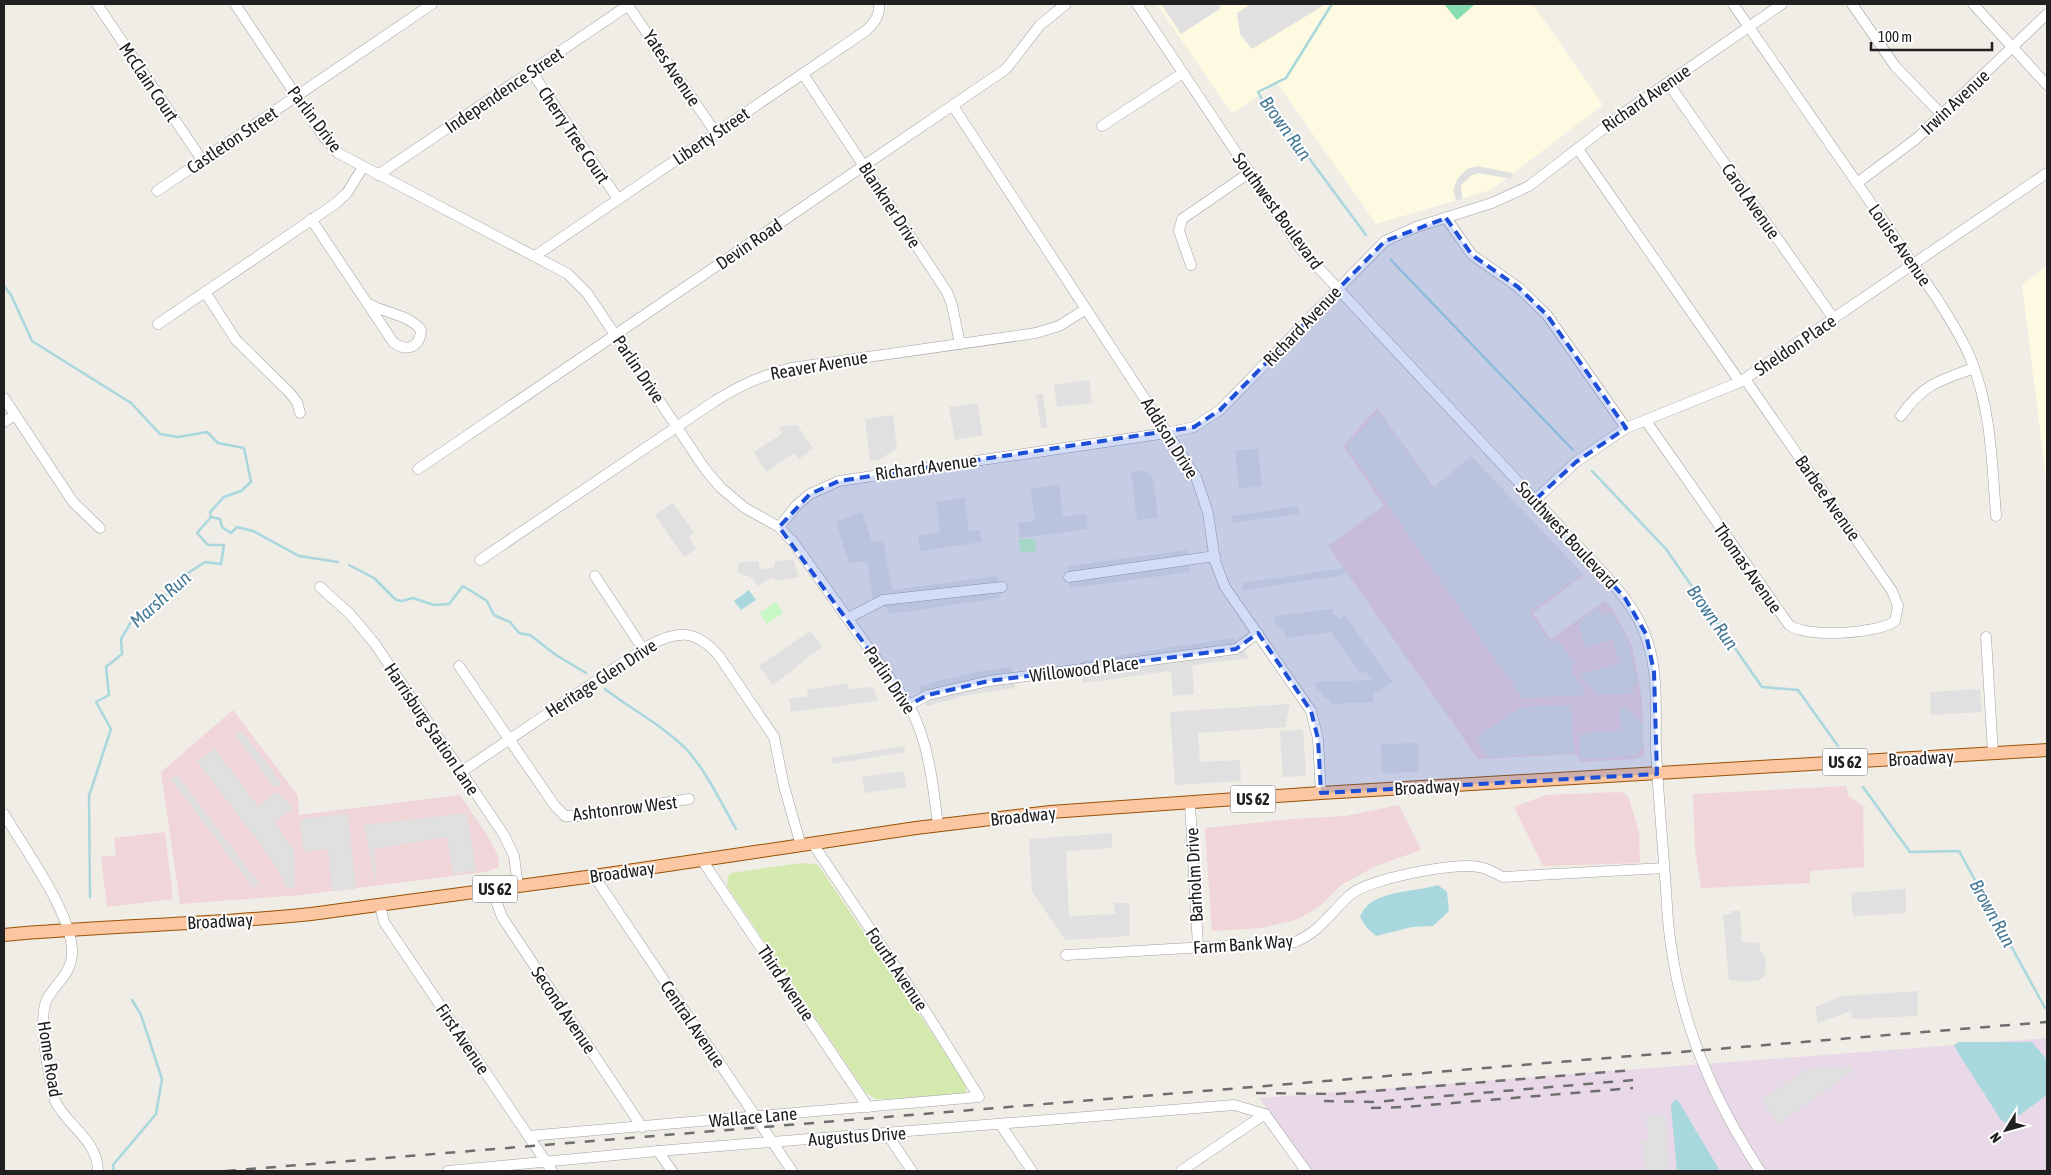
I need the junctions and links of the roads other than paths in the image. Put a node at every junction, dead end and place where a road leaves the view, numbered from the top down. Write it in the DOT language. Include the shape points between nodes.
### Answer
graph roads {
  1 [pos="97,4"];
  2 [pos="235,4"];
  3 [pos="432,4"];
  4 [pos="629,4"];
  5 [pos="1066,4"];
  6 [pos="1137,4"];
  7 [pos="1733,4"];
  8 [pos="1782,4"];
  9 [pos="1852,4"];
  10 [pos="1973,4"];
  11 [pos="879,7"];
  12 [pos="2047,14"];
  13 [pos="1749,26"];
  14 [pos="2013,47"];
  15 [pos="531,71"];
  16 [pos="1183,73"];
  17 [pos="803,74"];
  18 [pos="1668,83"];
  19 [pos="2047,85"];
  20 [pos="296,96"];
  21 [pos="953,106"];
  22 [pos="1942,115"];
  23 [pos="1102,126"];
  24 [pos="716,133"];
  25 [pos="1578,148"];
  26 [pos="202,160"];
  27 [pos="864,166"];
  28 [pos="363,168"];
  29 [pos="1249,173"];
  30 [pos="2047,173"];
  31 [pos="378,175"];
  32 [pos="1857,183"];
  33 [pos="157,192"];
  34 [pos="618,199"];
  35 [pos="1446,218"];
  36 [pos="312,220"];
  37 [pos="535,256"];
  38 [pos="1913,264"];
  39 [pos="1191,265"];
  40 [pos="1337,289"];
  41 [pos="205,292"];
  42 [pos="369,304"];
  43 [pos="1086,309"];
  44 [pos="1834,319"];
  45 [pos="158,324"];
  46 [pos="615,335"];
  47 [pos="960,344"];
  48 [pos="1974,368"];
  49 [pos="1742,380"];
  50 [pos="4,398"];
  51 [pos="300,413"];
  52 [pos="14,415"];
  53 [pos="1901,416"];
  54 [pos="1646,421"];
  55 [pos="4,422"];
  56 [pos="677,426"];
  57 [pos="1626,428"];
  58 [pos="1168,433"];
  59 [pos="418,469"];
  60 [pos="1535,500"];
  61 [pos="1996,516"];
  62 [pos="780,527"];
  63 [pos="100,528"];
  64 [pos="1215,556"];
  65 [pos="480,560"];
  66 [pos="595,576"];
  67 [pos="1069,577"];
  68 [pos="320,587"];
  69 [pos="1002,587"];
  70 [pos="848,618"];
  71 [pos="1895,621"];
  72 [pos="1258,633"];
  73 [pos="1986,637"];
  74 [pos="643,649"];
  75 [pos="458,666"];
  76 [pos="909,705"];
  77 [pos="509,740"];
  78 [pos="2047,750"];
  79 [pos="1993,753"];
  80 [pos="462,772"];
  81 [pos="1657,774"];
  82 [pos="1321,794"];
  83 [pos="689,799"];
  84 [pos="1190,802"];
  85 [pos="4,814"];
  86 [pos="938,826"];
  87 [pos="807,845"];
  88 [pos="702,860"];
  89 [pos="1664,868"];
  90 [pos="594,876"];
  91 [pos="518,886"];
  92 [pos="492,890"];
  93 [pos="380,905"];
  94 [pos="69,928"];
  95 [pos="4,935"];
  96 [pos="1198,947"];
  97 [pos="1066,955"];
  98 [pos="979,1097"];
  99 [pos="868,1107"];
  100 [pos="1265,1114"];
  101 [pos="755,1117"];
  102 [pos="1000,1124"];
  103 [pos="642,1127"];
  104 [pos="887,1134"];
  105 [pos="528,1136"];
  106 [pos="772,1142"];
  107 [pos="658,1151"];
  108 [pos="550,1167"];
  109 [pos="98,1169"];
  110 [pos="448,1171"];
  111 [pos="672,1171"];
  112 [pos="792,1171"];
  113 [pos="912,1171"];
  114 [pos="1032,1171"];
  115 [pos="1181,1171"];
  116 [pos="1306,1171"];
  117 [pos="1760,1171"];
  1 -- 26 [label="street, McClain Court"];
  2 -- 20 [label="street, Parlin Drive"];
  3 -- 20 [label="street, Castleton Street"];
  4 -- 15 [label="street, Independence Street"];
  4 -- 24 [label="street, Yates Avenue"];
  5 -- 21 [label="street, Devin Road" via="1040,26 1013,63"];
  6 -- 16 [label="street, Southwest Boulevard"];
  7 -- 13 [label="street, Louise Avenue"];
  8 -- 13 [label="street, Richard Avenue"];
  9 -- 22 [label="street" via="1895,66"];
  10 -- 14 [label="street"];
  11 -- 17 [label="street, Liberty Street" via="876,22 867,30"];
  12 -- 14 [label="street, Irwin Avenue"];
  13 -- 18 [label="street, Richard Avenue"];
  13 -- 32 [label="street, Louise Avenue"];
  14 -- 19 [label="street"];
  14 -- 22 [label="street, Irwin Avenue"];
  15 -- 31 [label="street, Independence Street"];
  15 -- 34 [label="street, Cherry Tree Court"];
  16 -- 23 [label="street"];
  16 -- 29 [label="street, Southwest Boulevard"];
  17 -- 24 [label="street, Liberty Street"];
  17 -- 27 [label="street, Blankner Drive"];
  18 -- 25 [label="street, Richard Avenue"];
  18 -- 44 [label="street, Carol Avenue"];
  20 -- 26 [label="street, Castleton Street"];
  20 -- 28 [label="street, Parlin Drive" via="331,146"];
  21 -- 27 [label="street, Devin Road"];
  21 -- 43 [label="street, Addison Drive"];
  22 -- 32 [label="street, Irwin Avenue" via="1900,152"];
  24 -- 34 [label="street, Liberty Street"];
  25 -- 35 [label="street, Richard Avenue" via="1523,190 1492,204"];
  25 -- 49 [label="street, Barbee Avenue"];
  26 -- 33 [label="street, Castleton Street"];
  27 -- 46 [label="street, Devin Road"];
  27 -- 47 [label="street, Blankner Drive" via="947,292"];
  28 -- 31 [label="street, Parlin Drive"];
  28 -- 36 [label="street" via="347,193"];
  29 -- 39 [label="street" via="1182,220 1179,231"];
  29 -- 40 [label="street, Southwest Boulevard" via="1291,236"];
  30 -- 38 [label="street, Sheldon Place"];
  31 -- 37 [label="street, Parlin Drive"];
  32 -- 38 [label="street, Louise Avenue"];
  34 -- 37 [label="street, Liberty Street"];
  35 -- 40 [label="street, Richard Avenue" via="1384,241"];
  35 -- 57 [label="street" via="1472,255 1518,287 1547,316"];
  36 -- 41 [label="street"];
  36 -- 42 [label="street"];
  37 -- 46 [label="street, Parlin Drive" via="578,283"];
  38 -- 44 [label="street, Sheldon Place"];
  38 -- 48 [label="street, Louise Avenue" via="1953,324"];
  40 -- 58 [label="street, Richard Avenue" via="1213,416 1194,427"];
  40 -- 60 [label="street, Southwest Boulevard"];
  41 -- 45 [label="street"];
  41 -- 51 [label="street" via="236,340 289,392"];
  42 -- 42 [label="street" via="399,347 412,348 417,343 421,330 416,323 382,312"];
  43 -- 47 [label="street, Reaver Avenue" via="1049,330"];
  43 -- 58 [label="street, Addison Drive"];
  44 -- 49 [label="street, Sheldon Place"];
  46 -- 56 [label="street, Parlin Drive"];
  46 -- 59 [label="street, Devin Road"];
  47 -- 56 [label="street, Reaver Avenue" via="791,368 763,375 739,386"];
  48 -- 53 [label="street" via="1925,389 1914,397"];
  48 -- 61 [label="street, Louise Avenue" via="1988,421"];
  49 -- 54 [label="street, Sheldon Place"];
  49 -- 71 [label="street, Barbee Avenue" via="1892,591 1898,606"];
  50 -- 52 [label="street"];
  52 -- 55 [label="street"];
  52 -- 63 [label="street" via="73,502"];
  54 -- 57 [label="street, Sheldon Place"];
  54 -- 71 [label="street, Thomas Avenue" via="1789,625 1801,632 1816,633 1886,627"];
  56 -- 62 [label="street, Parlin Drive" via="720,487 745,508"];
  56 -- 65 [label="street, Reaver Avenue"];
  57 -- 60 [label="street, Sheldon Place" via="1576,462"];
  58 -- 62 [label="street, Richard Avenue" via="846,479 810,494"];
  58 -- 64 [label="street, Addison Drive" via="1204,496"];
  60 -- 81 [label="street, Southwest Boulevard" via="1625,598 1643,628 1654,672"];
  62 -- 70 [label="street, Parlin Drive"];
  64 -- 67 [label="street"];
  64 -- 72 [label="street, Addison Drive" via="1225,587"];
  66 -- 74 [label="street"];
  68 -- 80 [label="street, Harrisburg Station Lane" via="350,614 370,638"];
  69 -- 70 [label="street" via="883,600"];
  70 -- 76 [label="street, Parlin Drive"];
  72 -- 76 [label="street, Willowood Place" via="1236,649 990,680 928,695"];
  72 -- 82 [label="street, Addison Drive" via="1311,711 1318,739"];
  73 -- 79 [label="street"];
  74 -- 77 [label="street, Heritage Glen Drive"];
  74 -- 87 [label="street, Heritage Glen Drive" via="667,635 678,633 709,644 774,737 784,786"];
  75 -- 77 [label="street"];
  76 -- 86 [label="street, Parlin Drive" via="927,755"];
  77 -- 80 [label="street, Heritage Glen Drive"];
  77 -- 83 [label="street, Ashtonrow West" via="565,816"];
  78 -- 79 [label="main road, Broadway / US 62"];
  79 -- 81 [label="main road, Broadway / US 62"];
  80 -- 91 [label="street, Harrisburg Station Lane" via="510,846"];
  81 -- 82 [label="main road, Broadway / US 62"];
  81 -- 89 [label="street, Southwest Boulevard"];
  82 -- 84 [label="main road, Broadway / US 62"];
  84 -- 86 [label="main road, Broadway / US 62" via="1050,812"];
  84 -- 96 [label="street, Barholm Drive"];
  85 -- 94 [label="street, Home Road"];
  86 -- 87 [label="main road, Broadway / US 62"];
  87 -- 88 [label="main road, Broadway / US 62"];
  87 -- 98 [label="street, Fourth Avenue" via="926,1012"];
  88 -- 90 [label="main road, Broadway / US 62"];
  88 -- 99 [label="street, Third Avenue"];
  89 -- 96 [label="street, Farm Bank Way" via="1503,877 1480,867 1427,870 1359,889 1313,934 1295,942"];
  89 -- 117 [label="street, Southwest Boulevard" via="1670,944 1693,1038 1725,1114"];
  90 -- 91 [label="main road, Broadway / US 62"];
  90 -- 101 [label="street, Central Avenue"];
  91 -- 92 [label="main road, Broadway / US 62"];
  92 -- 93 [label="main road, Broadway / US 62"];
  92 -- 103 [label="street, Second Avenue" via="502,917"];
  93 -- 94 [label="main road, Broadway / US 62" via="270,918"];
  93 -- 105 [label="street, First Avenue" via="384,922"];
  94 -- 95 [label="main road, Broadway / US 62"];
  94 -- 109 [label="street, Home Road" via="70,968 48,999 42,1025 55,1101 59,1110 92,1147"];
  96 -- 97 [label="street, Farm Bank Way"];
  98 -- 99 [label="street, Wallace Lane"];
  99 -- 101 [label="street, Wallace Lane"];
  100 -- 102 [label="street, Augustus Drive" via="1234,1105"];
  100 -- 115 [label="street"];
  100 -- 116 [label="street"];
  101 -- 103 [label="street, Wallace Lane"];
  101 -- 106 [label="street, Central Avenue"];
  102 -- 104 [label="street, Augustus Drive"];
  102 -- 114 [label="street"];
  103 -- 105 [label="street, Wallace Lane"];
  104 -- 106 [label="street, Augustus Drive"];
  104 -- 113 [label="street"];
  105 -- 108 [label="street, First Avenue"];
  106 -- 107 [label="street, Augustus Drive"];
  106 -- 112 [label="street, Central Avenue"];
  107 -- 108 [label="street, Augustus Drive"];
  107 -- 111 [label="street"];
  108 -- 110 [label="street, Augustus Drive"];
}
